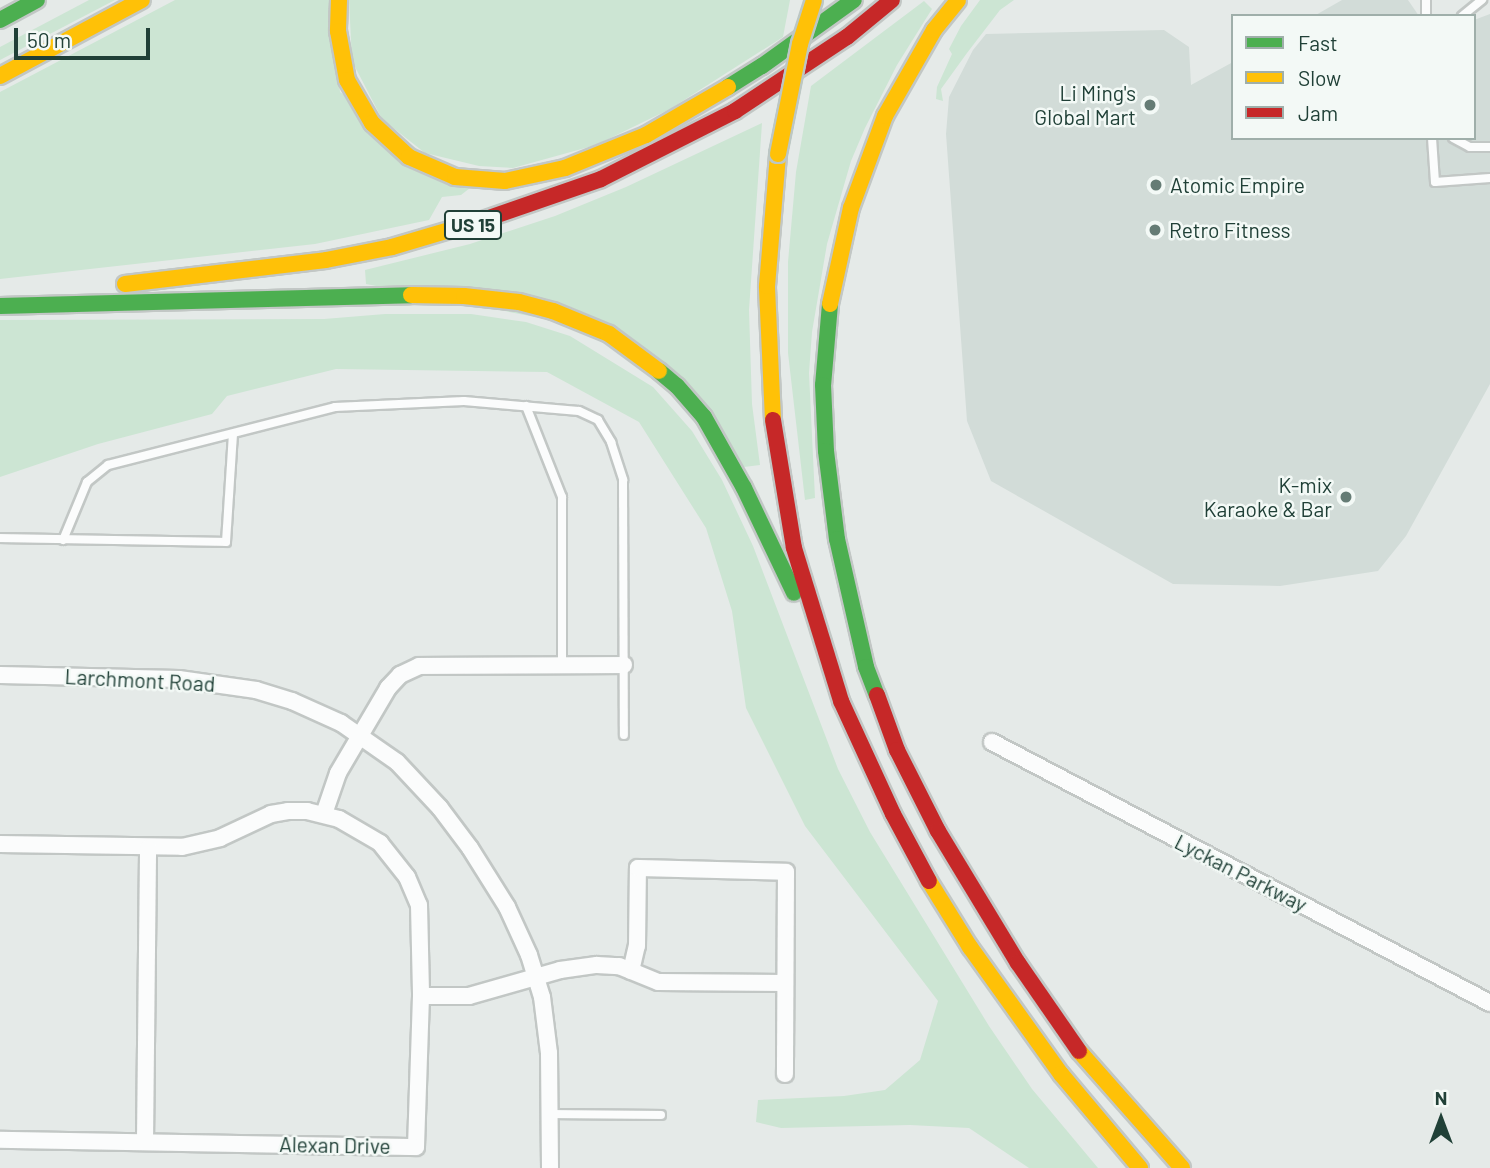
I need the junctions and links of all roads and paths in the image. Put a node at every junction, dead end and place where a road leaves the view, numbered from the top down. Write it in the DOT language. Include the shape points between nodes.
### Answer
graph roads {
  1 [pos="37,0"];
  2 [pos="142,0"];
  3 [pos="339,0"];
  4 [pos="814,0"];
  5 [pos="855,0"];
  6 [pos="892,0"];
  7 [pos="958,0"];
  8 [pos="1482,0"];
  9 [pos="1464,14"];
  10 [pos="0,20"];
  11 [pos="0,76"];
  12 [pos="1432,140"];
  13 [pos="1457,140"];
  14 [pos="1490,146"];
  15 [pos="1490,178"];
  16 [pos="0,295"];
  17 [pos="0,306"];
  18 [pos="526,406"];
  19 [pos="233,434"];
  20 [pos="0,538"];
  21 [pos="63,540"];
  22 [pos="821,645"];
  23 [pos="624,664"];
  24 [pos="562,666"];
  25 [pos="0,676"];
  26 [pos="362,736"];
  27 [pos="624,736"];
  28 [pos="992,742"];
  29 [pos="324,814"];
  30 [pos="0,844"];
  31 [pos="148,848"];
  32 [pos="631,971"];
  33 [pos="536,977"];
  34 [pos="786,983"];
  35 [pos="421,996"];
  36 [pos="1490,1003"];
  37 [pos="785,1074"];
  38 [pos="550,1114"];
  39 [pos="661,1115"];
  40 [pos="0,1140"];
  41 [pos="145,1142"];
  42 [pos="550,1168"];
  43 [pos="1140,1168"];
  44 [pos="1182,1168"];
  1 -- 10 [label="main road"];
  2 -- 11 [label="main road"];
  3 -- 5 [label="main road" via="338,31 347,80 372,123 409,157 431,168 455,177 505,181 565,168 646,135 762,66"];
  4 -- 22 [label="main road, bridge" via="800,44 778,154 767,286 774,436 794,548"];
  6 -- 16 [label="main road, US 15" via="818,57 735,111 601,179 522,209 392,247 326,260"];
  7 -- 44 [label="main road" via="928,41 885,116 858,185 838,257 823,384 825,451 837,538 866,667 897,750 938,831 1018,963 1090,1065"];
  8 -- 9 [label="lane"];
  12 -- 15 [label="lane" via="1435,182"];
  13 -- 14 [label="lane" via="1470,147"];
  17 -- 22 [label="main road" via="464,296 519,302 582,322 637,352 704,417"];
  18 -- 19 [label="lane" via="464,401 335,407"];
  18 -- 23 [label="lane" via="579,411 598,420 611,442 623,480"];
  18 -- 24 [label="lane" via="562,497"];
  19 -- 21 [label="lane" via="108,465 87,482"];
  19 -- 21 [label="lane" via="226,542"];
  20 -- 21 [label="lane"];
  22 -- 43 [label="main road" via="866,760 933,889 1061,1074"];
  23 -- 24 [label="street"];
  23 -- 27 [label="lane"];
  24 -- 26 [label="street" via="419,666 400,675 388,688"];
  25 -- 26 [label="street, Larchmont Road" via="222,684 292,701"];
  26 -- 29 [label="street" via="338,773"];
  26 -- 33 [label="street, Larchmont Road" via="414,779 458,831 507,907"];
  28 -- 36 [label="street, Lyckan Parkway"];
  29 -- 31 [label="street, Alexan Drive" via="271,814 203,843"];
  29 -- 35 [label="street, Alexan Drive" via="373,838 407,877 419,905"];
  30 -- 31 [label="street, Alexan Drive"];
  31 -- 41 [label="street"];
  32 -- 33 [label="street" via="597,965"];
  32 -- 34 [label="street" via="658,982"];
  32 -- 34 [label="street" via="637,946 638,868 786,872"];
  33 -- 35 [label="street" via="469,996"];
  33 -- 38 [label="street, Larchmont Road" via="549,1053"];
  34 -- 37 [label="street"];
  35 -- 41 [label="street, Alexan Drive" via="416,1147"];
  38 -- 39 [label="lane"];
  38 -- 42 [label="street, Larchmont Road"];
  40 -- 41 [label="street, Alexan Drive"];
}
